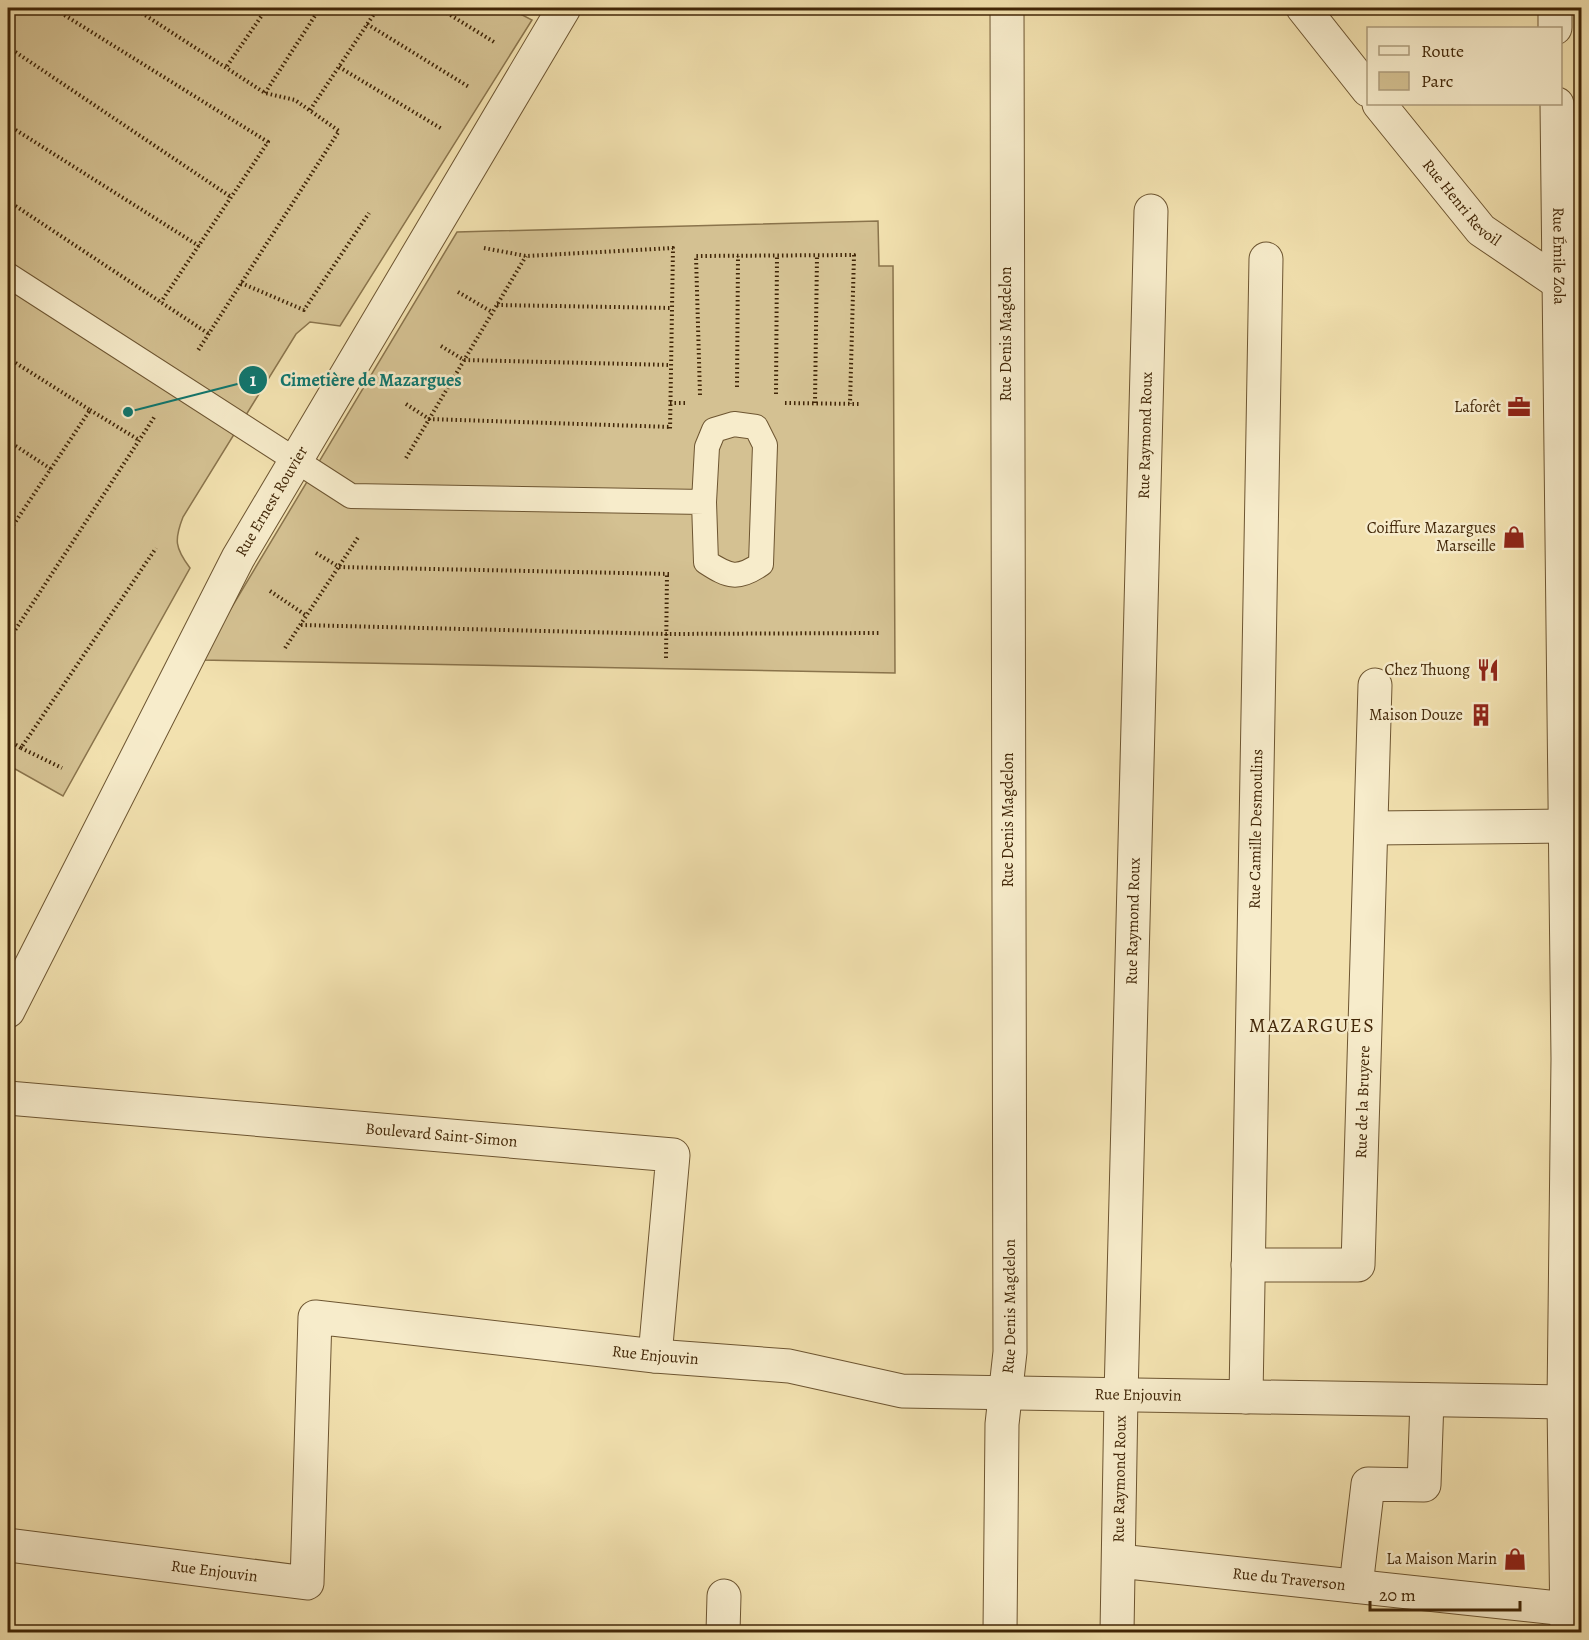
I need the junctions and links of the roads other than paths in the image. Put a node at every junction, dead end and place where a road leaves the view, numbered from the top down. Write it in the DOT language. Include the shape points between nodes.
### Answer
graph roads {
  1 [pos="564,8"];
  2 [pos="1007,8"];
  3 [pos="1303,8"];
  4 [pos="1555,8"];
  5 [pos="1555,27"];
  6 [pos="1367,89"];
  7 [pos="1381,105"];
  8 [pos="1557,105"];
  9 [pos="1151,211"];
  10 [pos="1570,249"];
  11 [pos="1266,259"];
  12 [pos="8,275"];
  13 [pos="1559,283"];
  14 [pos="295,462"];
  15 [pos="704,502"];
  16 [pos="1375,685"];
  17 [pos="1566,826"];
  18 [pos="1372,828"];
  19 [pos="8,1011"];
  20 [pos="1575,1059"];
  21 [pos="8,1098"];
  22 [pos="1248,1265"];
  23 [pos="655,1356"];
  24 [pos="1005,1394"];
  25 [pos="1121,1396"];
  26 [pos="1246,1397"];
  27 [pos="1427,1400"];
  28 [pos="1564,1402"];
  29 [pos="8,1545"];
  30 [pos="1119,1561"];
  31 [pos="1356,1586"];
  32 [pos="724,1596"];
  33 [pos="1567,1621"];
  34 [pos="723,1632"];
  35 [pos="1000,1632"];
  36 [pos="1117,1632"];
  1 -- 14 [label="street, Rue Ernest Rouvier"];
  2 -- 24 [label="street, Rue Denis Magdelon" via="1010,1352"];
  3 -- 6 [label="street"];
  4 -- 5 [label="street"];
  7 -- 13 [label="street, Rue Henri Revoil" via="1481,230"];
  8 -- 10 [label="street, Rue Émile Zola"];
  9 -- 25 [label="street, Rue Raymond Roux"];
  10 -- 13 [label="street, Rue Émile Zola"];
  11 -- 22 [label="street, Rue Camille Desmoulins"];
  12 -- 14 [label="lane"];
  13 -- 17 [label="street, Rue Émile Zola"];
  14 -- 15 [label="lane" via="351,496"];
  14 -- 19 [label="street, Rue Ernest Rouvier" via="238,558"];
  15 -- 15 [label="lane" via="707,447 714,430 734,424 756,427 765,445 761,564 744,575 725,574 706,562"];
  16 -- 18 [label="street, Rue de la Bruyere"];
  17 -- 18 [label="street"];
  17 -- 20 [label="street, Rue Émile Zola"];
  18 -- 22 [label="street, Rue de la Bruyere" via="1358,1266"];
  20 -- 28 [label="street, Rue Émile Zola"];
  21 -- 23 [label="street, Boulevard Saint-Simon" via="673,1155"];
  22 -- 26 [label="street, Rue Camille Desmoulins"];
  23 -- 24 [label="street, Rue Enjouvin" via="789,1366 902,1391"];
  23 -- 29 [label="street, Rue Enjouvin" via="315,1317 308,1583"];
  24 -- 25 [label="street, Rue Enjouvin"];
  24 -- 35 [label="street, Rue Denis Magdelon"];
  25 -- 26 [label="street, Rue Enjouvin"];
  25 -- 30 [label="street, Rue Raymond Roux"];
  26 -- 27 [label="street, Rue Enjouvin"];
  27 -- 28 [label="street, Rue Enjouvin"];
  27 -- 31 [label="street" via="1424,1485 1368,1484"];
  28 -- 33 [label="street, Rue Émile Zola"];
  30 -- 31 [label="street, Rue du Traverson"];
  30 -- 36 [label="street, Rue Raymond Roux"];
  31 -- 33 [label="street, Rue du Traverson"];
  32 -- 34 [label="street"];
}
